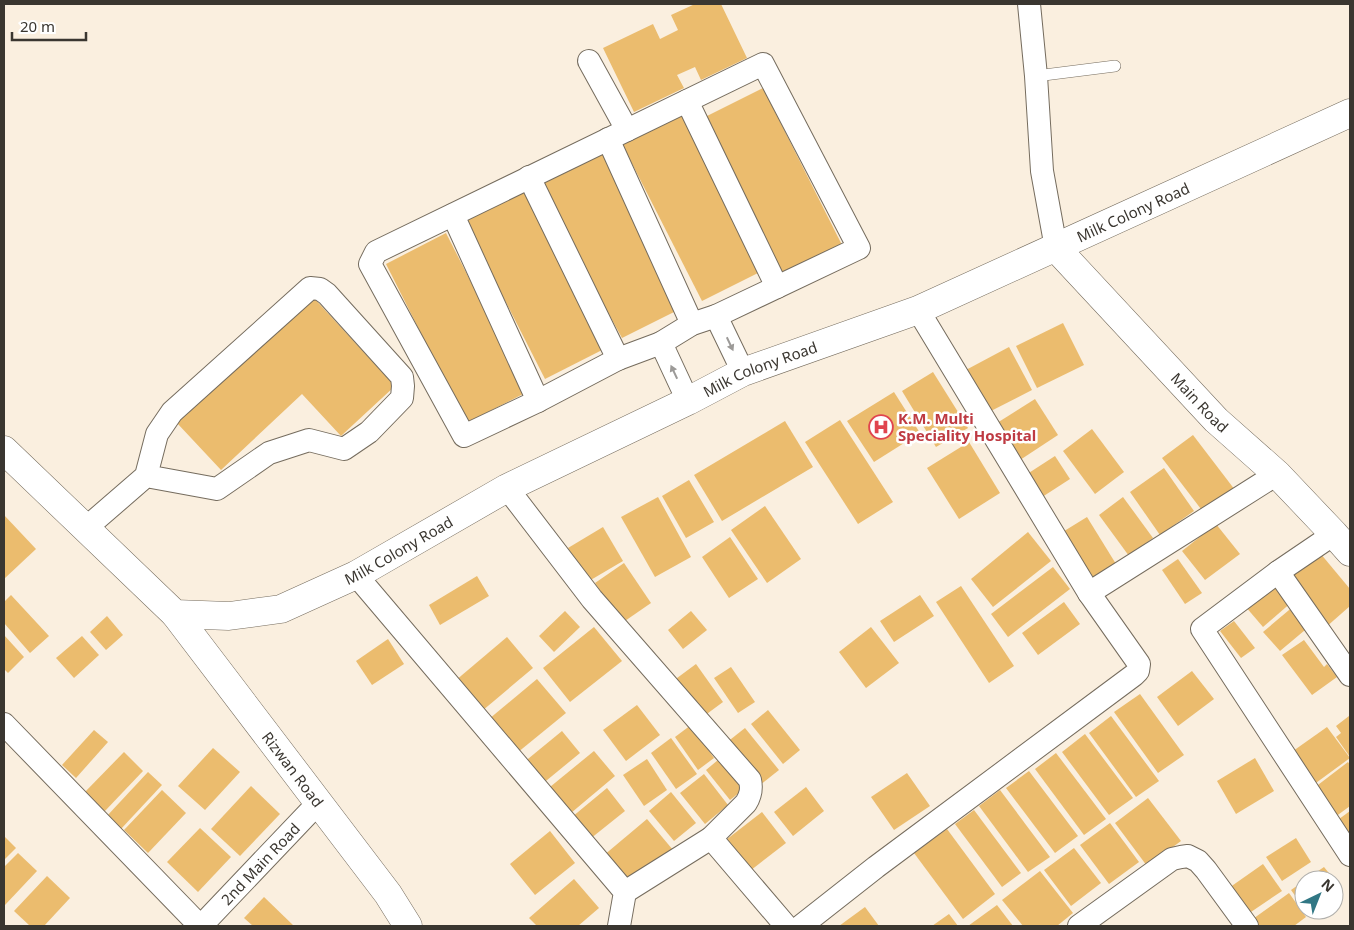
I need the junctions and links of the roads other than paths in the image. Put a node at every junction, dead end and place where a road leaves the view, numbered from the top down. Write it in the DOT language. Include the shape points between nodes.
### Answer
graph roads {
  1 [pos="1029,4"];
  2 [pos="589,61"];
  3 [pos="1115,66"];
  4 [pos="1036,76"];
  5 [pos="687,101"];
  6 [pos="1350,113"];
  7 [pos="618,134"];
  8 [pos="529,177"];
  9 [pos="453,215"];
  10 [pos="1056,248"];
  11 [pos="777,287"];
  12 [pos="918,310"];
  13 [pos="716,316"];
  14 [pos="692,324"];
  15 [pos="660,343"];
  16 [pos="618,359"];
  17 [pos="743,372"];
  18 [pos="538,400"];
  19 [pos="688,402"];
  20 [pos="4,450"];
  21 [pos="1277,474"];
  22 [pos="146,476"];
  23 [pos="507,488"];
  24 [pos="86,528"];
  25 [pos="1342,543"];
  26 [pos="1278,572"];
  27 [pos="356,574"];
  28 [pos="1089,593"];
  29 [pos="175,614"];
  30 [pos="1350,676"];
  31 [pos="4,724"];
  32 [pos="319,802"];
  33 [pos="712,838"];
  34 [pos="1350,855"];
  35 [pos="625,892"];
  36 [pos="201,926"];
  37 [pos="408,926"];
  38 [pos="619,926"];
  39 [pos="786,926"];
  40 [pos="801,926"];
  41 [pos="1079,926"];
  42 [pos="1247,926"];
  1 -- 4 [label="street"];
  2 -- 7 [label="street"];
  3 -- 4 [label="lane"];
  4 -- 10 [label="street" via="1042,171"];
  5 -- 7 [label="street"];
  5 -- 11 [label="street"];
  5 -- 11 [label="street" via="763,64 859,248"];
  6 -- 10 [label="main road, Milk Colony Road"];
  7 -- 8 [label="street"];
  7 -- 14 [label="street"];
  8 -- 9 [label="street"];
  8 -- 16 [label="street"];
  9 -- 18 [label="street"];
  9 -- 18 [label="street" via="376,252 370,264 464,436"];
  10 -- 12 [label="main road, Milk Colony Road"];
  10 -- 21 [label="main road, Main Road" via="1216,420"];
  11 -- 13 [label="street"];
  12 -- 17 [label="main road, Milk Colony Road"];
  12 -- 28 [label="street"];
  13 -- 14 [label="street"];
  13 -- 17 [label="street, one-way"];
  14 -- 15 [label="street"];
  15 -- 16 [label="street"];
  19 -- 15 [label="street, one-way"];
  16 -- 18 [label="street"];
  17 -- 19 [label="main road, Milk Colony Road"];
  19 -- 23 [label="main road, Milk Colony Road"];
  20 -- 24 [label="main road, Rizwan Road"];
  21 -- 25 [label="main road, Main Road"];
  21 -- 28 [label="street"];
  22 -- 22 [label="street" via="157,434 172,412 310,288 327,294 402,377 402,398 369,432 344,448 308,440 277,450 217,490"];
  22 -- 24 [label="street"];
  23 -- 27 [label="main road, Milk Colony Road"];
  23 -- 33 [label="street" via="592,600 750,780 752,788 746,803"];
  24 -- 29 [label="main road, Rizwan Road"];
  25 -- 26 [label="street"];
  26 -- 30 [label="street"];
  26 -- 34 [label="street" via="1202,629"];
  27 -- 29 [label="main road, Milk Colony Road" via="282,609 229,616"];
  27 -- 35 [label="street"];
  28 -- 40 [label="street" via="1136,658 1139,664 1134,676"];
  29 -- 32 [label="main road, Rizwan Road"];
  31 -- 36 [label="street"];
  32 -- 36 [label="street, 2nd Main Road"];
  32 -- 37 [label="main road, Rizwan Road"];
  33 -- 35 [label="street"];
  33 -- 39 [label="street"];
  35 -- 38 [label="street"];
  41 -- 42 [label="street" via="1172,860 1188,856 1206,870"];
}
